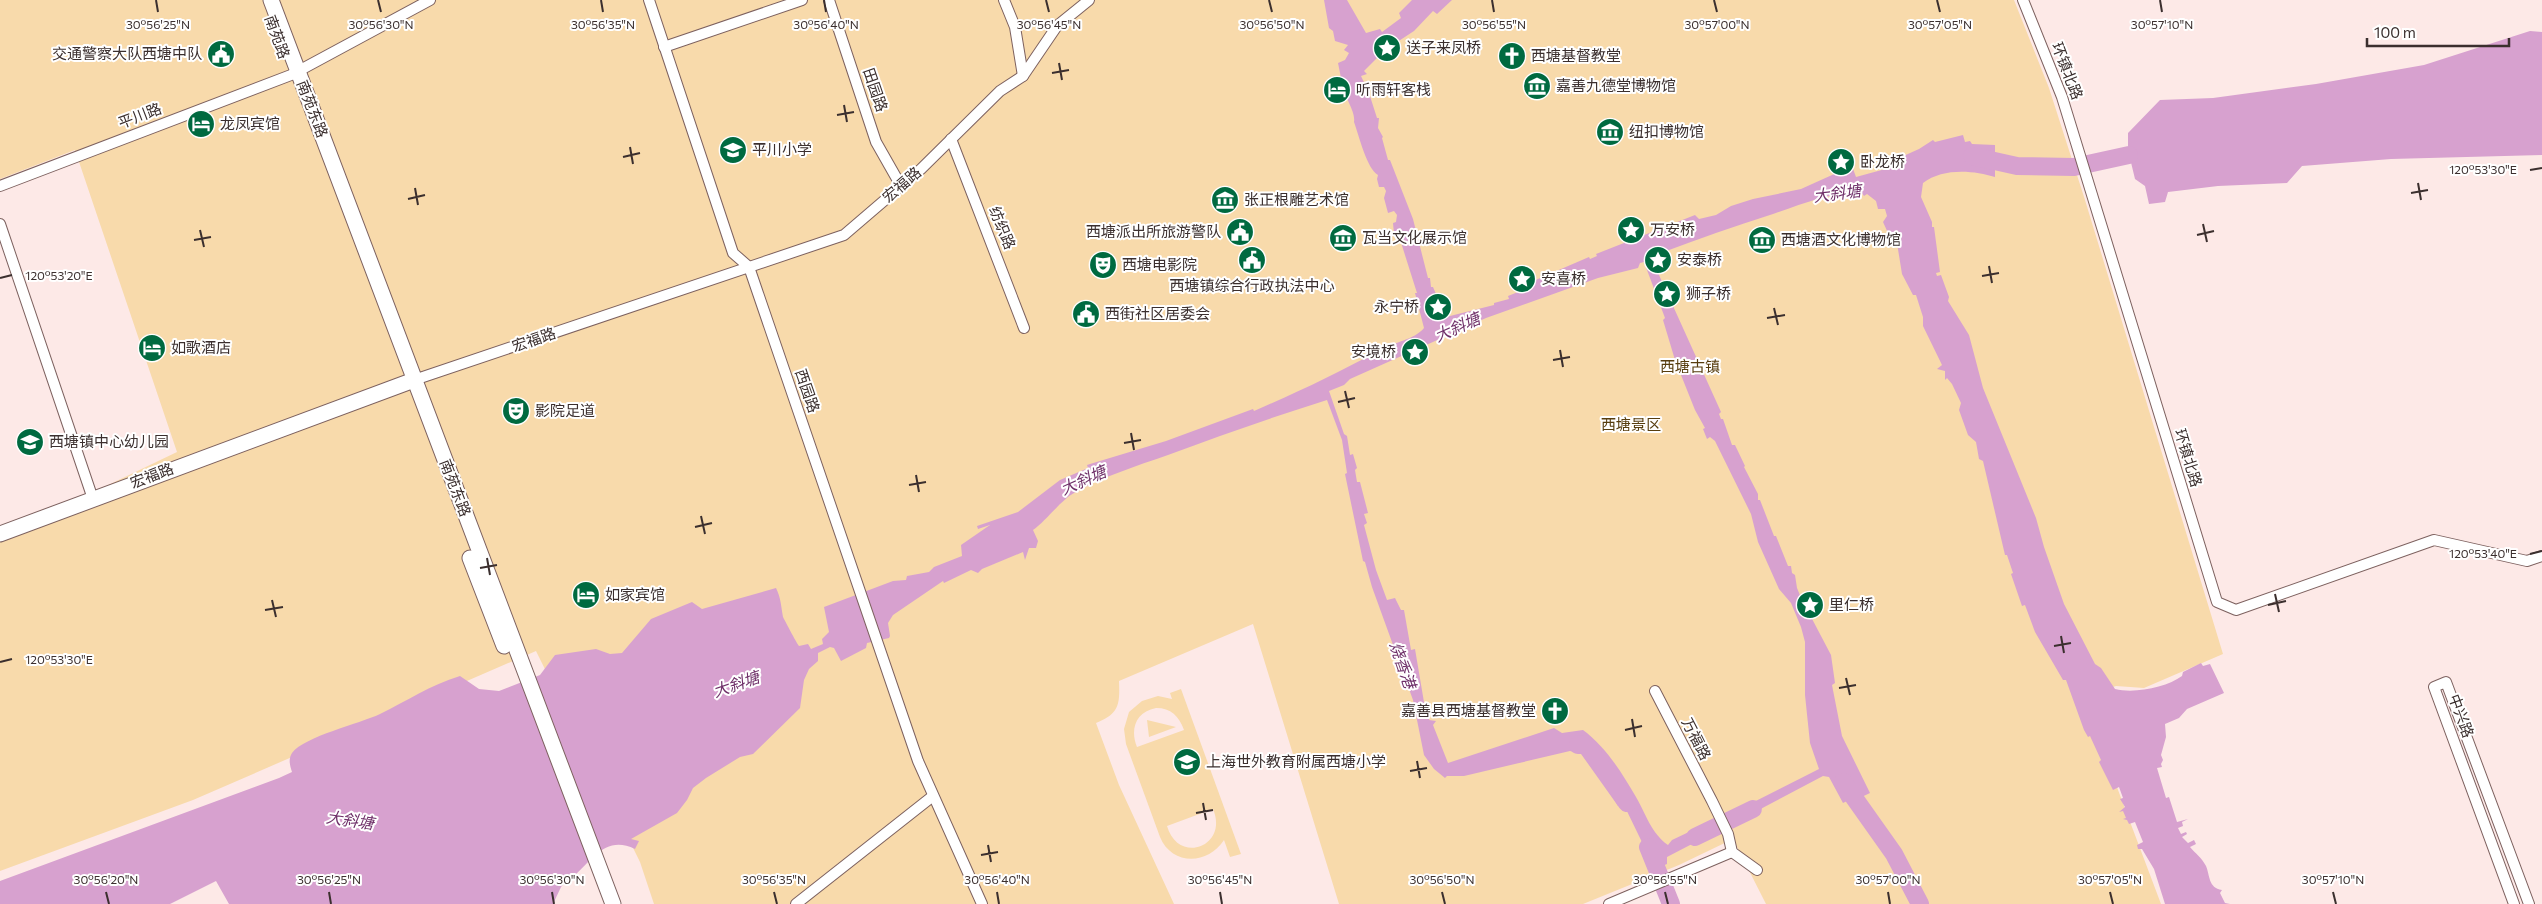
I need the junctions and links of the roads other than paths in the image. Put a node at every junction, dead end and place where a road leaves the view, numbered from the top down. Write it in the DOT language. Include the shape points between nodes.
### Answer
graph roads {
  1 [pos="263,0"];
  2 [pos="271,0"];
  3 [pos="430,0"];
  4 [pos="649,0"];
  5 [pos="802,0"];
  6 [pos="829,0"];
  7 [pos="1004,0"];
  8 [pos="1089,0"];
  9 [pos="2023,0"];
  10 [pos="664,47"];
  11 [pos="295,73"];
  12 [pos="1023,76"];
  13 [pos="951,139"];
  14 [pos="0,186"];
  15 [pos="901,186"];
  16 [pos="0,224"];
  17 [pos="749,267"];
  18 [pos="1024,328"];
  19 [pos="410,382"];
  20 [pos="92,499"];
  21 [pos="0,534"];
  22 [pos="2542,556"];
  23 [pos="490,595"];
  24 [pos="1655,691"];
  25 [pos="933,796"];
  26 [pos="1732,852"];
  27 [pos="1757,870"];
  28 [pos="603,904"];
  29 [pos="612,904"];
  30 [pos="796,904"];
  31 [pos="982,904"];
  32 [pos="1609,904"];
  33 [pos="2514,904"];
  34 [pos="2530,904"];
  1 -- 11 [label="main road, 南苑路"];
  2 -- 11 [label="main road, 南苑路"];
  3 -- 11 [label="street, 平川路"];
  4 -- 10 [label="street, 西园路"];
  5 -- 10 [label="street"];
  6 -- 15 [label="street, 田园路" via="876,142"];
  7 -- 12 [label="street" via="1015,28"];
  8 -- 12 [label="street" via="1057,26"];
  9 -- 22 [label="street, 环镇北路" via="2062,97 2217,602 2236,610 2434,540 2527,561"];
  10 -- 17 [label="street, 西园路" via="733,253"];
  11 -- 14 [label="street, 平川路"];
  11 -- 19 [label="main road, 南苑东路"];
  12 -- 13 [label="street, 宏福路" via="1000,91"];
  13 -- 15 [label="street, 宏福路"];
  13 -- 18 [label="street, 纺织路"];
  15 -- 17 [label="street, 宏福路" via="844,235"];
  16 -- 20 [label="street"];
  17 -- 19 [label="street, 宏福路"];
  17 -- 25 [label="street, 西园路" via="918,761"];
  19 -- 20 [label="main road, 宏福路"];
  19 -- 23 [label="main road, 南苑东路"];
  20 -- 21 [label="main road, 宏福路"];
  23 -- 28 [label="main road, 南苑东路"];
  23 -- 29 [label="main road, 南苑东路"];
  24 -- 26 [label="street, 万福路" via="1712,800 1728,834"];
  25 -- 30 [label="street"];
  25 -- 31 [label="street, 西园路"];
  26 -- 27 [label="street"];
  26 -- 32 [label="street"];
  33 -- 34 [label="street, 中兴路" via="2434,687 2446,682"];
}
